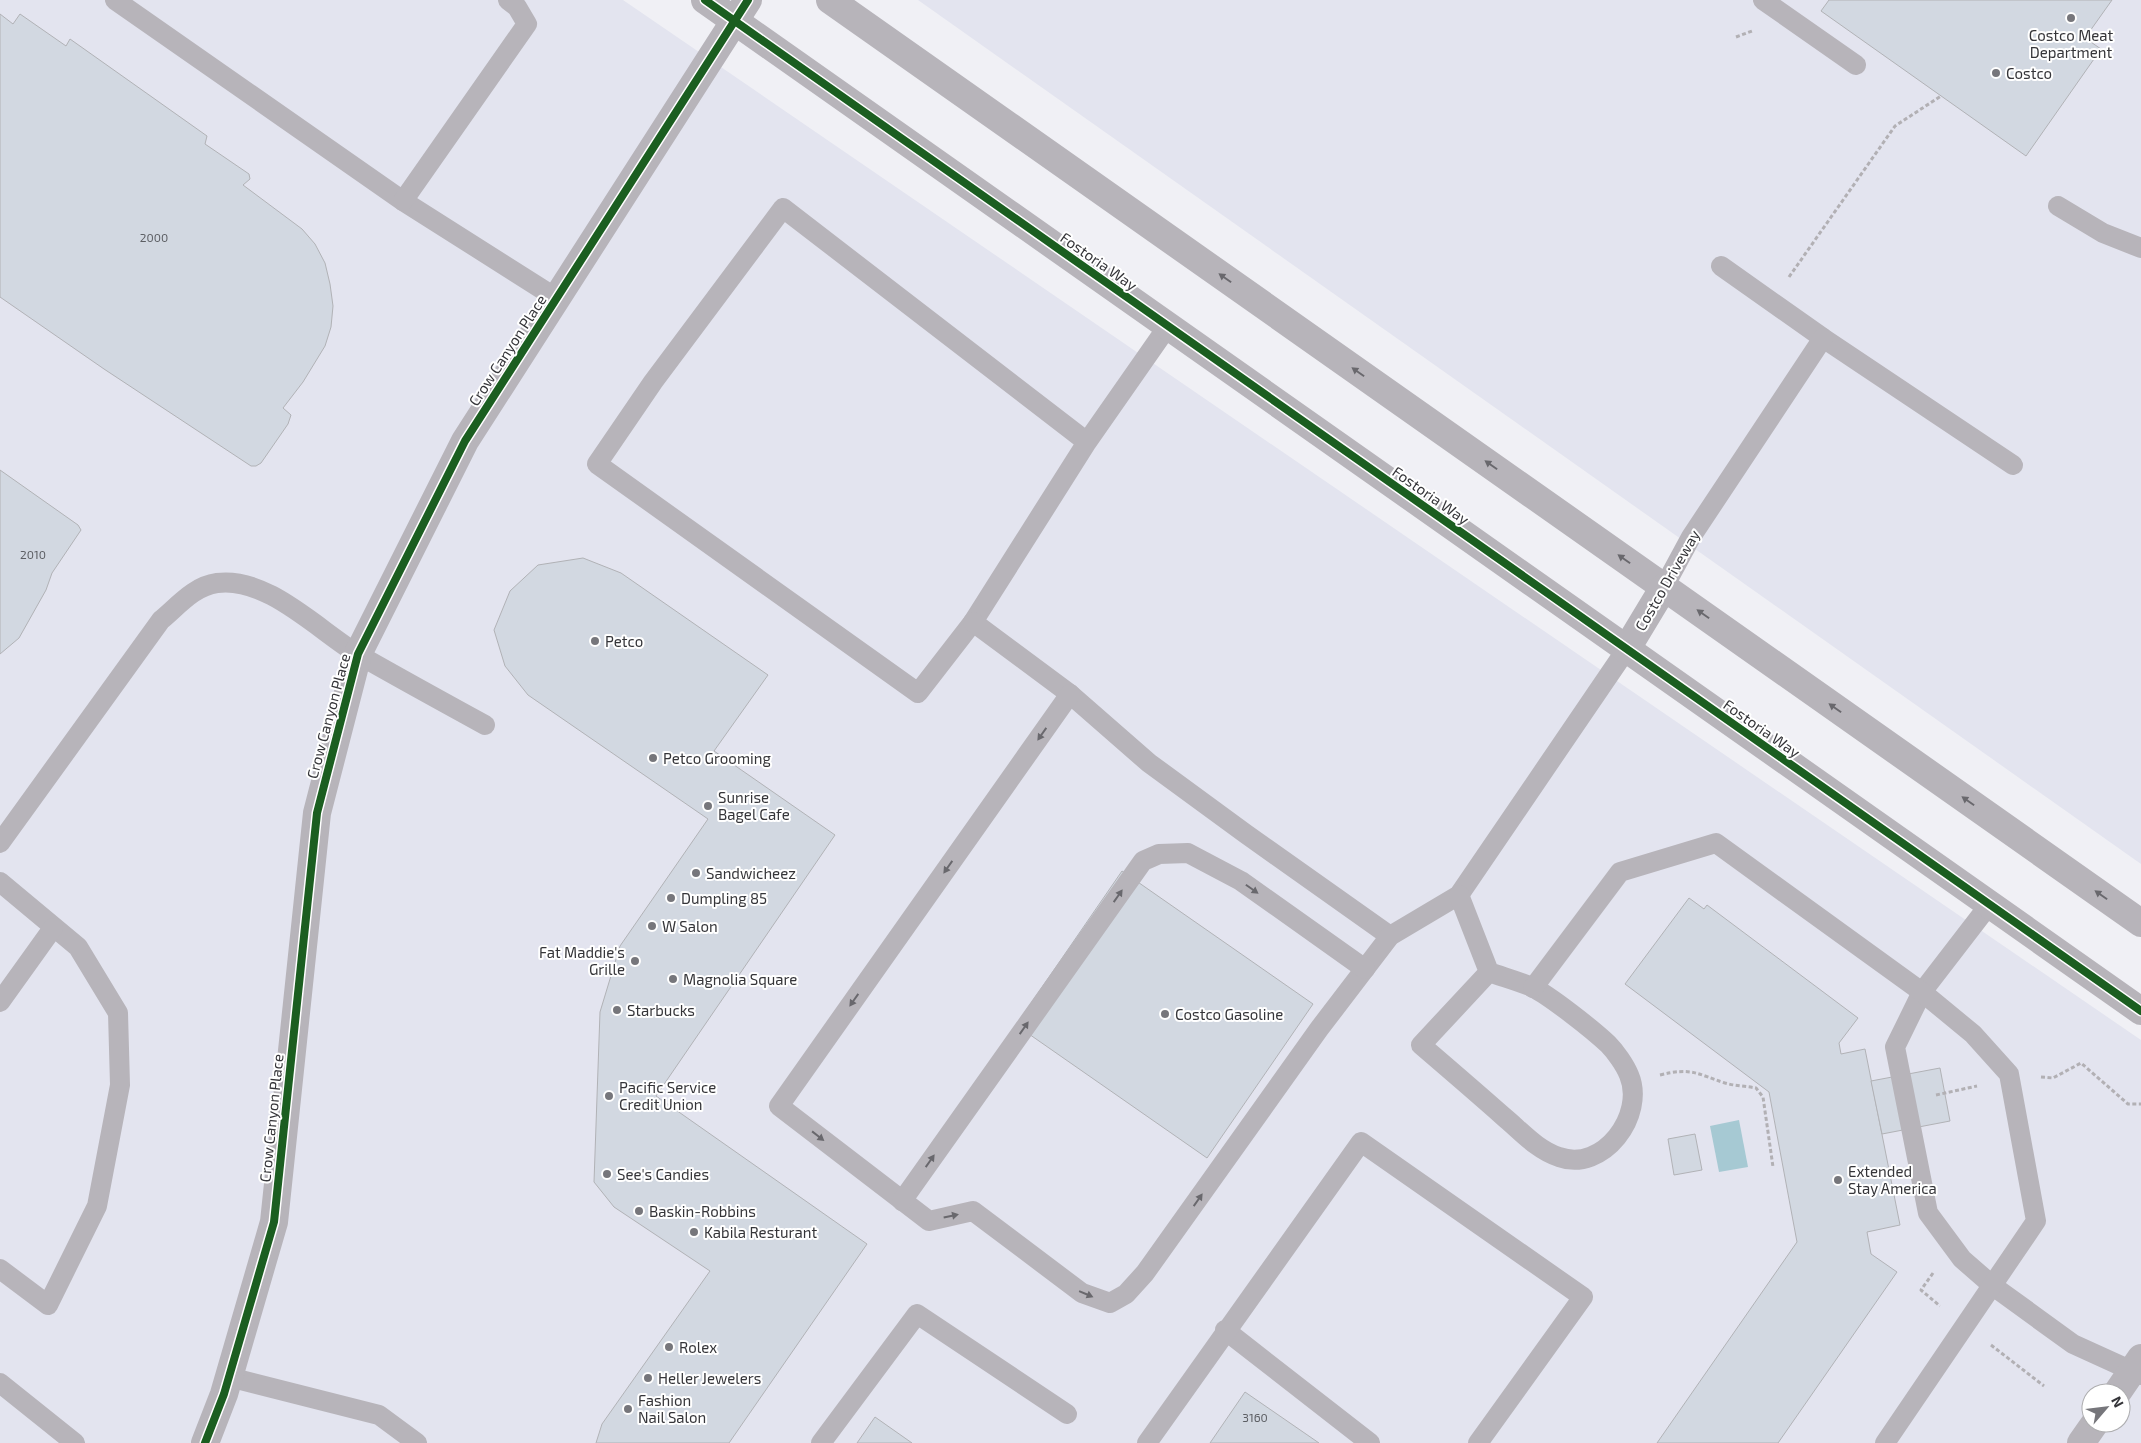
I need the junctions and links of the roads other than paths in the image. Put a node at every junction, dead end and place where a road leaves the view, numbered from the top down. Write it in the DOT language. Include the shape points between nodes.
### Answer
graph roads {
  1 [pos="115,0"];
  2 [pos="508,0"];
  3 [pos="705,0"];
  4 [pos="830,0"];
  5 [pos="1763,0"];
  6 [pos="740,10"];
  7 [pos="1856,65"];
  8 [pos="403,201"];
  9 [pos="2058,206"];
  10 [pos="2141,248"];
  11 [pos="1721,266"];
  12 [pos="556,298"];
  13 [pos="1168,326"];
  14 [pos="1823,338"];
  15 [pos="1087,442"];
  16 [pos="2013,466"];
  17 [pos="1664,587"];
  18 [pos="972,622"];
  19 [pos="1626,650"];
  20 [pos="358,654"];
  21 [pos="1070,694"];
  22 [pos="485,725"];
  23 [pos="0,843"];
  24 [pos="0,882"];
  25 [pos="1459,896"];
  26 [pos="1989,905"];
  27 [pos="2141,923"];
  28 [pos="54,928"];
  29 [pos="1390,936"];
  30 [pos="1364,969"];
  31 [pos="1489,972"];
  32 [pos="1533,988"];
  33 [pos="1922,992"];
  34 [pos="0,1002"];
  35 [pos="2141,1012"];
  36 [pos="902,1201"];
  37 [pos="0,1269"];
  38 [pos="1993,1286"];
  39 [pos="1225,1330"];
  40 [pos="2138,1368"];
  41 [pos="230,1377"];
  42 [pos="0,1383"];
  43 [pos="2125,1383"];
  44 [pos="1067,1414"];
  45 [pos="75,1443"];
  46 [pos="205,1443"];
  47 [pos="417,1443"];
  48 [pos="821,1443"];
  49 [pos="1147,1443"];
  50 [pos="1370,1443"];
  51 [pos="1478,1443"];
  52 [pos="1885,1443"];
  1 -- 8 [label="lane"];
  2 -- 8 [label="lane" via="517,6 527,24"];
  3 -- 6 [label="street, Fostoria Way"];
  17 -- 4 [label="street, one-way"];
  5 -- 7 [label="lane"];
  6 -- 12 [label="street, Crow Canyon Place"];
  6 -- 13 [label="street, Fostoria Way"];
  8 -- 12 [label="lane"];
  9 -- 10 [label="lane" via="2094,229"];
  11 -- 14 [label="lane"];
  12 -- 20 [label="street, Crow Canyon Place" via="465,441"];
  13 -- 15 [label="lane"];
  13 -- 19 [label="street, Fostoria Way"];
  14 -- 16 [label="lane"];
  14 -- 17 [label="lane, Costco Driveway" via="1691,537"];
  15 -- 18 [label="lane"];
  15 -- 18 [label="lane" via="783,208 653,382 597,464 918,693"];
  17 -- 19 [label="street, Costco Driveway"];
  27 -- 17 [label="street, one-way"];
  18 -- 21 [label="lane"];
  19 -- 25 [label="lane, Costco Driveway"];
  19 -- 26 [label="street, Fostoria Way"];
  20 -- 22 [label="lane"];
  20 -- 23 [label="lane" via="277,598 245,584 217,583 195,591 161,620"];
  20 -- 41 [label="street, Crow Canyon Place" via="317,813 274,1222"];
  21 -- 29 [label="lane" via="1149,763"];
  21 -- 36 [label="lane, one-way" via="780,1106"];
  24 -- 28 [label="lane"];
  25 -- 29 [label="lane"];
  25 -- 31 [label="lane"];
  26 -- 33 [label="lane"];
  26 -- 35 [label="street, Fostoria Way"];
  28 -- 34 [label="lane"];
  28 -- 37 [label="lane" via="78,947 118,1013 120,1085 97,1206 48,1306"];
  29 -- 30 [label="lane"];
  36 -- 30 [label="lane, one-way" via="929,1221 973,1212 1082,1293 1110,1303 1126,1294 1145,1274"];
  36 -- 30 [label="lane, one-way" via="1143,862 1159,854 1188,853 1241,881"];
  31 -- 32 [label="lane"];
  31 -- 32 [label="lane" via="1421,1045 1537,1146 1560,1158 1586,1160 1622,1133 1633,1089 1629,1074 1609,1045"];
  32 -- 33 [label="lane" via="1620,872 1716,843"];
  33 -- 38 [label="lane" via="1895,1047 1928,1212 1962,1259"];
  33 -- 38 [label="lane" via="1974,1034 2008,1074 2036,1220"];
  38 -- 40 [label="lane" via="2073,1344"];
  38 -- 52 [label="lane"];
  39 -- 49 [label="lane"];
  39 -- 50 [label="lane"];
  39 -- 51 [label="lane" via="1361,1142 1583,1297"];
  40 -- 43 [label="street"];
  41 -- 46 [label="street, Crow Canyon Place"];
  41 -- 47 [label="lane" via="379,1415"];
  42 -- 45 [label="lane"];
  44 -- 48 [label="lane" via="917,1314"];
}
